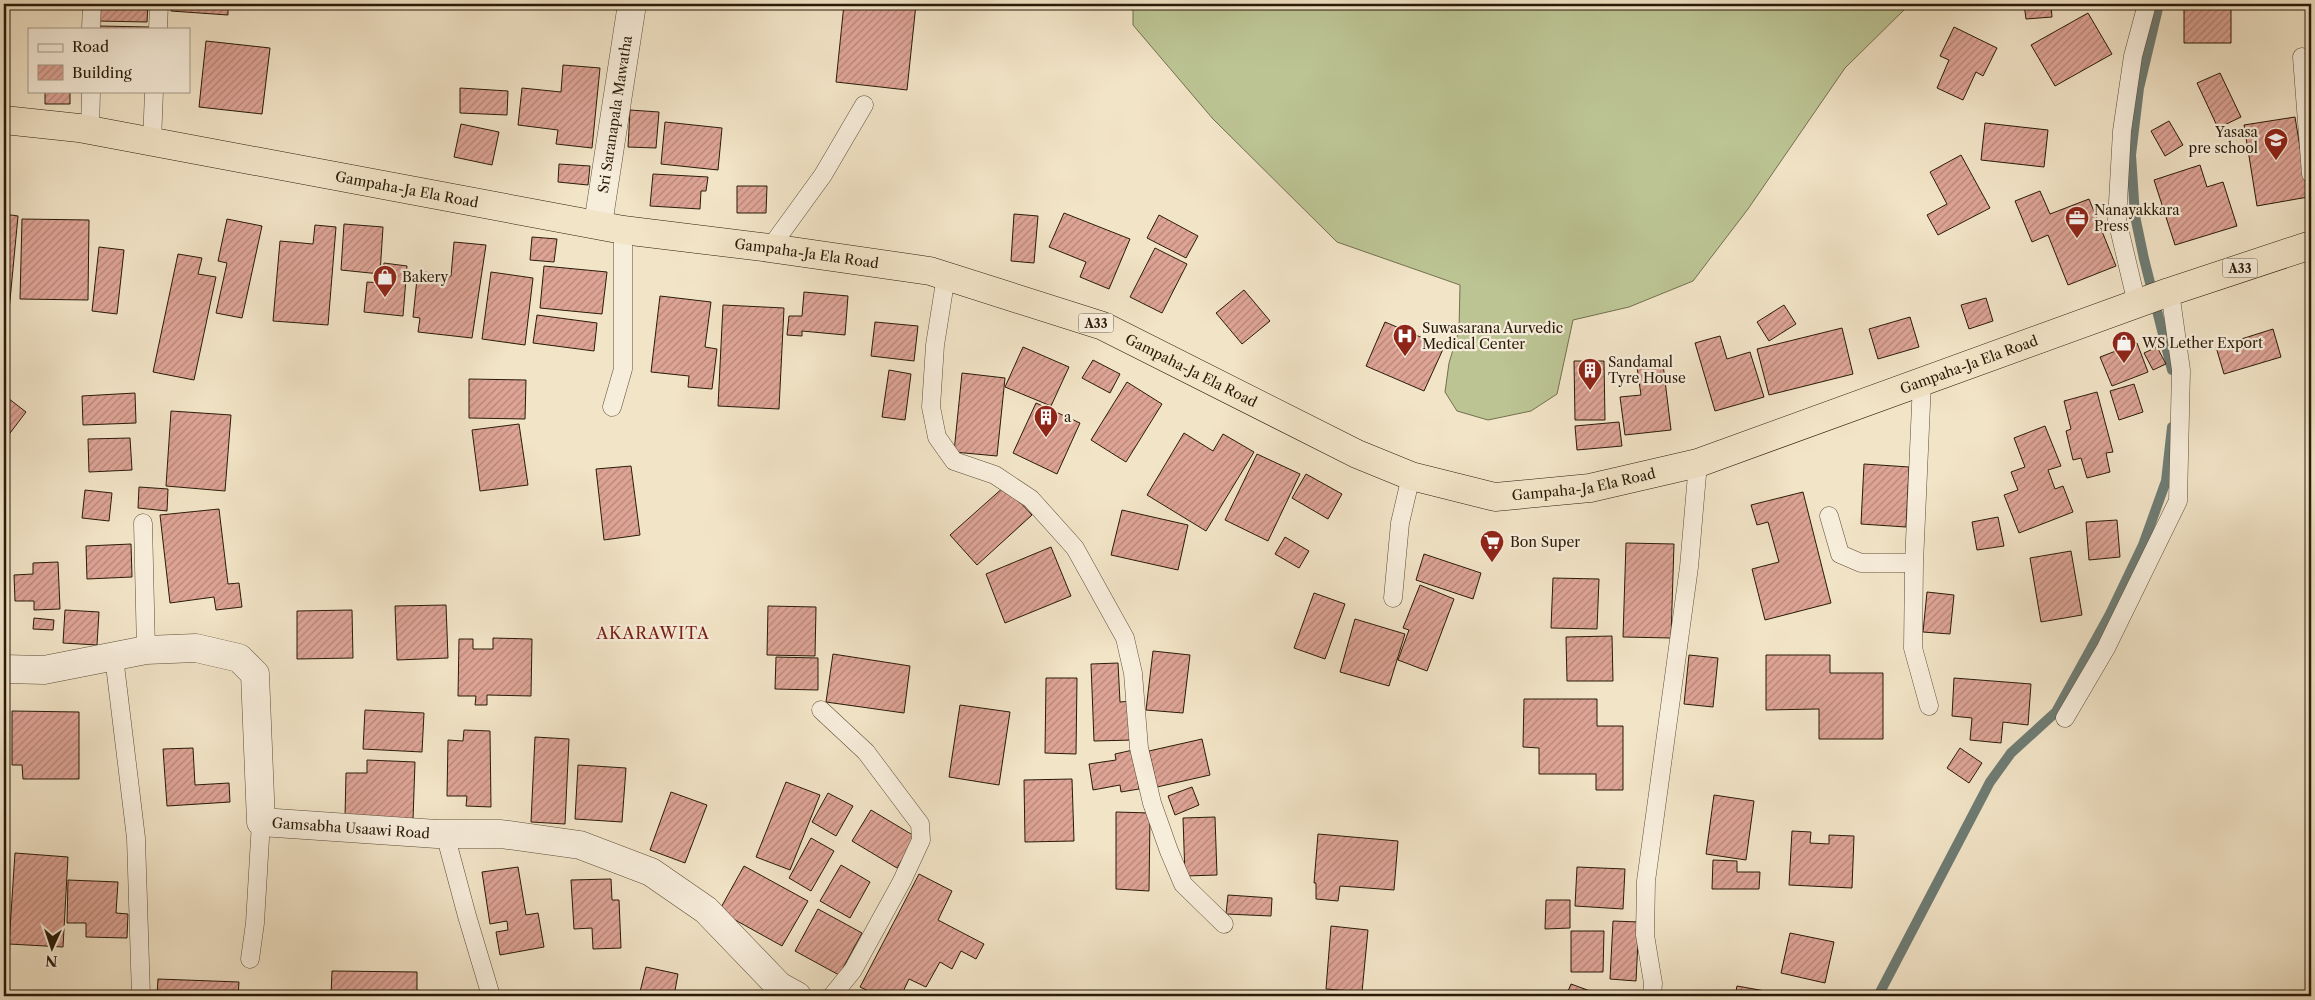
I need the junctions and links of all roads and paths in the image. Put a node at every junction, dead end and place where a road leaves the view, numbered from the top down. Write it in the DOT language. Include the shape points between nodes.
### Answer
graph roads {
  1 [pos="92,4"];
  2 [pos="159,4"];
  3 [pos="632,4"];
  4 [pos="2147,4"];
  5 [pos="91,28"];
  6 [pos="158,28"];
  7 [pos="2302,57"];
  8 [pos="91,92"];
  9 [pos="154,92"];
  10 [pos="864,105"];
  11 [pos="4,120"];
  12 [pos="90,131"];
  13 [pos="152,142"];
  14 [pos="2311,174"];
  15 [pos="611,227"];
  16 [pos="2311,245"];
  17 [pos="770,248"];
  18 [pos="946,276"];
  19 [pos="2170,292"];
  20 [pos="2138,303"];
  21 [pos="1922,382"];
  22 [pos="612,407"];
  23 [pos="1698,463"];
  24 [pos="1410,476"];
  25 [pos="1829,516"];
  26 [pos="143,522"];
  27 [pos="1914,563"];
  28 [pos="1393,598"];
  29 [pos="146,650"];
  30 [pos="114,657"];
  31 [pos="4,669"];
  32 [pos="1929,706"];
  33 [pos="821,710"];
  34 [pos="2065,718"];
  35 [pos="262,822"];
  36 [pos="445,834"];
  37 [pos="1224,924"];
  38 [pos="250,959"];
  39 [pos="141,996"];
  40 [pos="491,996"];
  41 [pos="797,996"];
  42 [pos="832,996"];
  43 [pos="1652,996"];
  1 -- 5 [label="lane"];
  2 -- 6 [label="lane"];
  3 -- 15 [label="street, Sri Saranapala Mawatha"];
  4 -- 20 [label="lane" via="2133,56 2122,131 2117,220"];
  7 -- 14 [label="lane"];
  8 -- 12 [label="lane"];
  9 -- 13 [label="lane"];
  10 -- 17 [label="lane" via="823,175"];
  11 -- 12 [label="highway, Gampaha-Ja Ela Road / A33"];
  12 -- 13 [label="highway, Gampaha-Ja Ela Road / A33"];
  13 -- 15 [label="highway, Gampaha-Ja Ela Road / A33"];
  15 -- 17 [label="highway, Gampaha-Ja Ela Road / A33"];
  15 -- 22 [label="lane" via="623,369"];
  16 -- 19 [label="highway, Gampaha-Ja Ela Road / A33"];
  17 -- 18 [label="highway, Gampaha-Ja Ela Road / A33"];
  18 -- 24 [label="highway, Gampaha-Ja Ela Road / A33" via="1104,326 1357,454"];
  18 -- 37 [label="lane" via="935,345 931,407 937,438 954,461 995,476 1031,499 1075,548 1125,638 1133,673 1139,748 1152,803 1169,852 1183,884"];
  19 -- 20 [label="highway, Gampaha-Ja Ela Road / A33"];
  19 -- 34 [label="lane" via="2180,370 2178,501 2106,648"];
  20 -- 21 [label="highway, Gampaha-Ja Ela Road / A33"];
  21 -- 23 [label="highway, Gampaha-Ja Ela Road / A33"];
  21 -- 27 [label="lane"];
  23 -- 24 [label="highway, Gampaha-Ja Ela Road / A33" via="1590,488 1495,497"];
  23 -- 43 [label="lane" via="1689,567 1646,880 1645,935"];
  24 -- 28 [label="lane" via="1400,523"];
  25 -- 27 [label="lane" via="1840,554 1861,563"];
  26 -- 29 [label="lane"];
  27 -- 32 [label="lane" via="1913,648"];
  29 -- 30 [label="street, Gamsabha Usaawi Road"];
  29 -- 35 [label="street, Gamsabha Usaawi Road" via="196,648 218,652 239,658 255,674"];
  30 -- 31 [label="street, Gamsabha Usaawi Road" via="44,670"];
  30 -- 39 [label="lane" via="136,838"];
  33 -- 42 [label="lane" via="866,752 920,824 921,840 853,970"];
  35 -- 36 [label="street, Gamsabha Usaawi Road"];
  35 -- 38 [label="lane"];
  36 -- 40 [label="lane"];
  36 -- 41 [label="street, Gamsabha Usaawi Road" via="501,834 580,845 651,872 706,910 779,986"];
}
